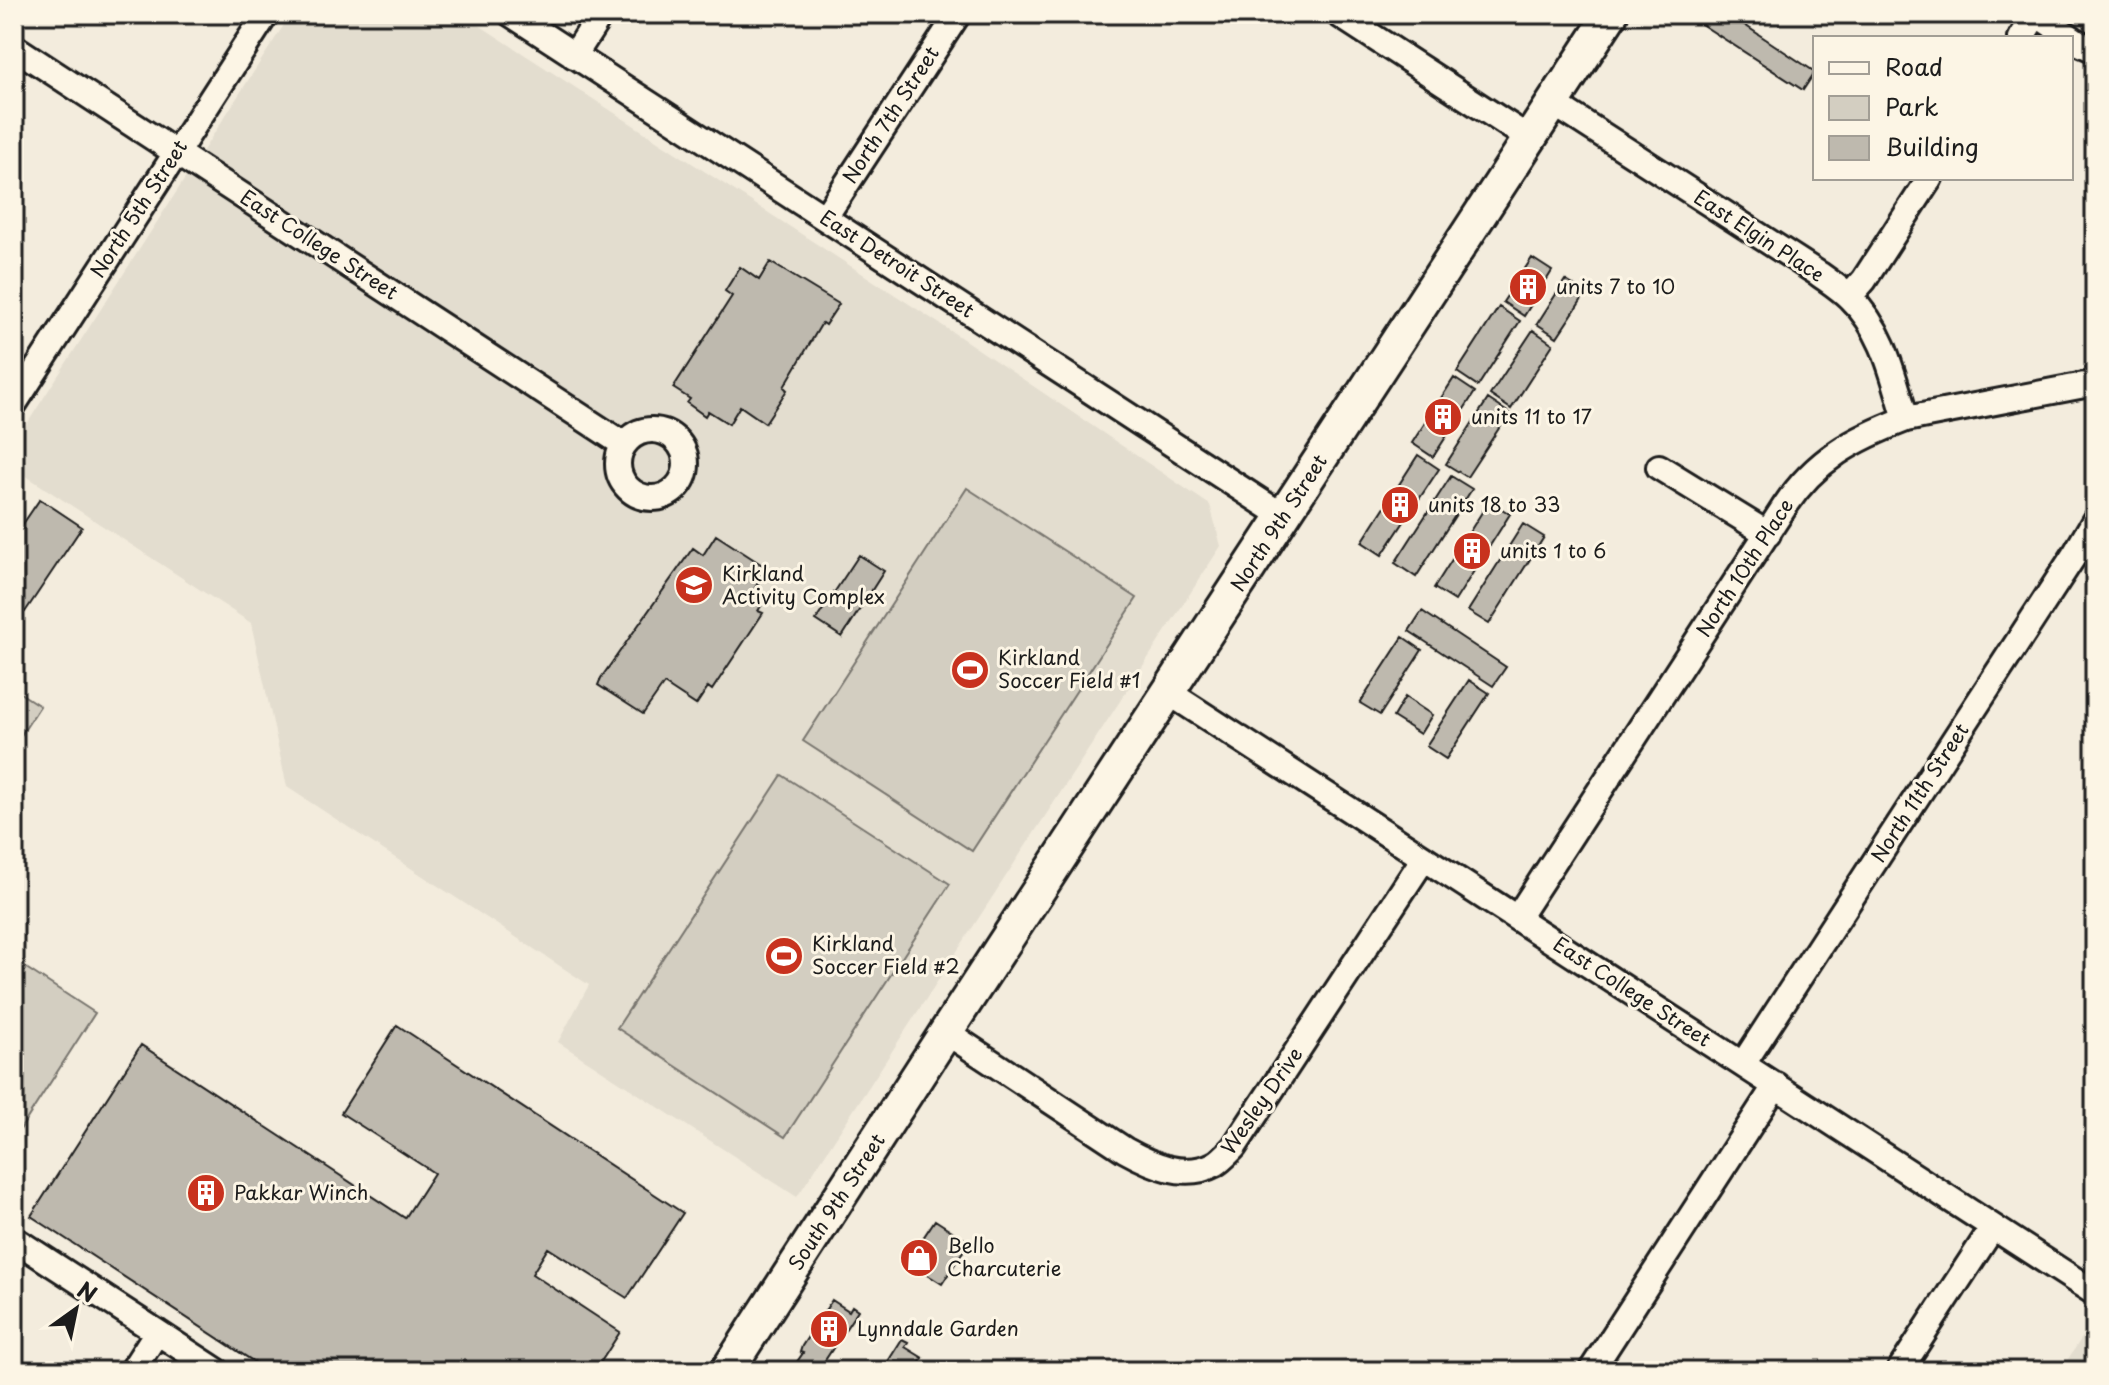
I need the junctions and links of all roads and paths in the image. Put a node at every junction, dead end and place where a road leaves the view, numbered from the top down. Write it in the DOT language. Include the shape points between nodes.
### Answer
graph roads {
  1 [pos="266,14"];
  2 [pos="511,14"];
  3 [pos="601,14"];
  4 [pos="958,14"];
  5 [pos="1338,14"];
  6 [pos="1611,14"];
  7 [pos="2036,14"];
  8 [pos="2022,36"];
  9 [pos="2069,36"];
  10 [pos="2073,39"];
  11 [pos="14,47"];
  12 [pos="2095,50"];
  13 [pos="574,56"];
  14 [pos="1553,103"];
  15 [pos="1530,139"];
  16 [pos="175,152"];
  17 [pos="1929,180"];
  18 [pos="825,217"];
  19 [pos="1849,297"];
  20 [pos="2095,383"];
  21 [pos="14,404"];
  22 [pos="1906,419"];
  23 [pos="623,444"];
  24 [pos="1659,467"];
  25 [pos="1283,516"];
  26 [pos="2095,520"];
  27 [pos="1768,534"];
  28 [pos="1168,692"];
  29 [pos="1424,858"];
  30 [pos="1517,918"];
  31 [pos="946,1032"];
  32 [pos="1743,1064"];
  33 [pos="1776,1085"];
  34 [pos="1993,1227"];
  35 [pos="14,1239"];
  36 [pos="2095,1293"];
  37 [pos="157,1332"];
  38 [pos="132,1371"];
  39 [pos="217,1371"];
  40 [pos="727,1371"];
  41 [pos="1591,1371"];
  42 [pos="1899,1371"];
  1 -- 16 [label="street, North 5th Street"];
  2 -- 13 [label="street, East Detroit Street"];
  3 -- 13 [label="street"];
  4 -- 18 [label="street, North 7th Street"];
  5 -- 15 [label="street"];
  6 -- 14 [label="main road, North 9th Street"];
  7 -- 8 [label="street"];
  7 -- 9 [label="street"];
  10 -- 12 [label="street"];
  11 -- 16 [label="street, East College Street"];
  13 -- 18 [label="street, East Detroit Street"];
  14 -- 15 [label="main road, North 9th Street"];
  14 -- 19 [label="street, East Elgin Place"];
  15 -- 25 [label="main road, North 9th Street"];
  16 -- 21 [label="street, North 5th Street"];
  16 -- 23 [label="street, East College Street"];
  17 -- 19 [label="street"];
  18 -- 25 [label="street, East Detroit Street"];
  19 -- 22 [label="street, East Elgin Place" via="1881,341"];
  20 -- 22 [label="street, North 10th Place"];
  22 -- 27 [label="street, North 10th Place" via="1830,456 1795,491"];
  24 -- 27 [label="street"];
  25 -- 28 [label="main road, North 9th Street"];
  26 -- 32 [label="street, North 11th Street"];
  27 -- 30 [label="street, North 10th Place"];
  28 -- 29 [label="street, East College Street"];
  28 -- 31 [label="main road, North 9th Street"];
  29 -- 30 [label="street, East College Street"];
  29 -- 31 [label="street, Wesley Drive" via="1234,1147 1213,1165 1187,1170 1146,1162"];
  30 -- 32 [label="street, East College Street"];
  31 -- 40 [label="main road, South 9th Street"];
  32 -- 33 [label="street, East College Street"];
  33 -- 34 [label="street, East College Street"];
  33 -- 41 [label="street"];
  34 -- 36 [label="street, East College Street"];
  34 -- 42 [label="street"];
  35 -- 37 [label="street"];
  37 -- 38 [label="street"];
  37 -- 39 [label="street"];
}
